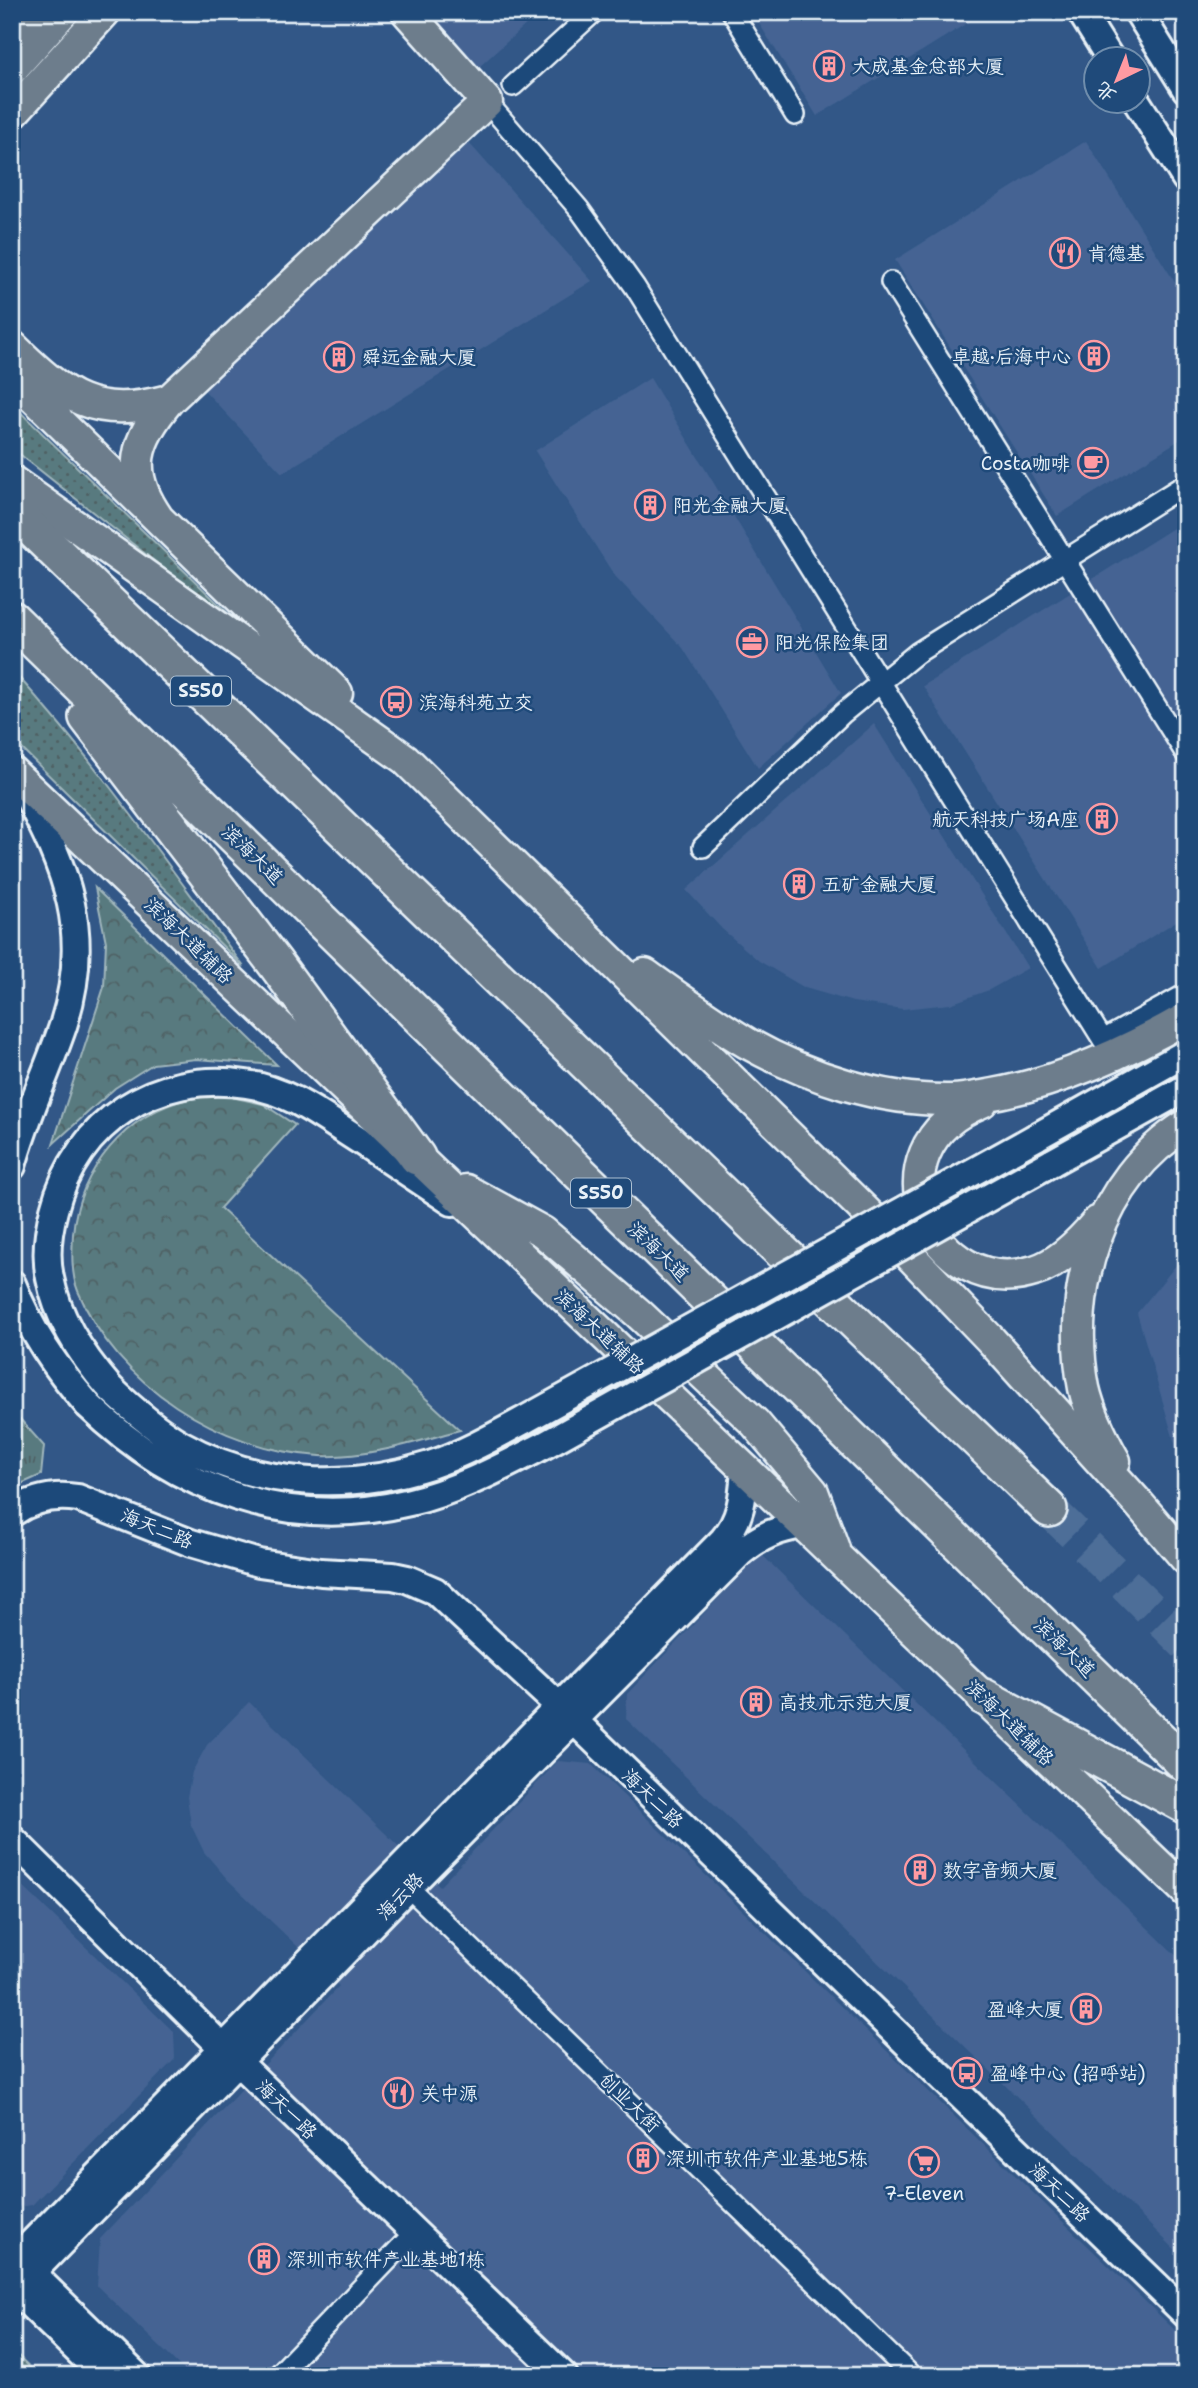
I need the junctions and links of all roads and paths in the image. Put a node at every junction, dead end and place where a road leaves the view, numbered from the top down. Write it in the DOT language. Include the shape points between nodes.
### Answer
graph roads {
  1 [pos="29,12"];
  2 [pos="63,12"];
  3 [pos="105,12"];
  4 [pos="407,12"];
  5 [pos="594,12"];
  6 [pos="732,12"];
  7 [pos="1081,12"];
  8 [pos="1138,12"];
  9 [pos="12,28"];
  10 [pos="1102,46"];
  11 [pos="12,69"];
  12 [pos="1182,74"];
  13 [pos="513,86"];
  14 [pos="487,102"];
  15 [pos="12,114"];
  16 [pos="796,115"];
  17 [pos="1146,116"];
  18 [pos="1186,179"];
  19 [pos="891,282"];
  20 [pos="12,346"];
  21 [pos="12,376"];
  22 [pos="169,400"];
  23 [pos="12,481"];
  24 [pos="1186,484"];
  25 [pos="12,510"];
  26 [pos="158,518"];
  27 [pos="1064,560"];
  28 [pos="14,621"];
  29 [pos="880,681"];
  30 [pos="1186,754"];
  31 [pos="405,760"];
  32 [pos="15,775"];
  33 [pos="704,846"];
  34 [pos="572,923"];
  35 [pos="1186,993"];
  36 [pos="1186,1018"];
  37 [pos="1186,1053"];
  38 [pos="1186,1088"];
  39 [pos="1005,1093"];
  40 [pos="1186,1125"];
  41 [pos="424,1164"];
  42 [pos="12,1166"];
  43 [pos="1110,1208"];
  44 [pos="490,1227"];
  45 [pos="12,1284"];
  46 [pos="745,1469"];
  47 [pos="1139,1504"];
  48 [pos="1049,1509"];
  49 [pos="12,1513"];
  50 [pos="804,1525"];
  51 [pos="836,1555"];
  52 [pos="1186,1559"];
  53 [pos="984,1697"];
  54 [pos="566,1713"];
  55 [pos="1186,1765"];
  56 [pos="1186,1806"];
  57 [pos="12,1839"];
  58 [pos="408,1887"];
  59 [pos="1186,1891"];
  60 [pos="231,2055"];
  61 [pos="415,2232"];
  62 [pos="16,2274"];
  63 [pos="1186,2314"];
  64 [pos="104,2376"];
  65 [pos="137,2376"];
  66 [pos="277,2376"];
  67 [pos="564,2376"];
  68 [pos="912,2376"];
  1 -- 9 [label="main road"];
  2 -- 11 [label="main road"];
  3 -- 15 [label="main road"];
  4 -- 14 [label="main road"];
  5 -- 13 [label="street"];
  6 -- 16 [label="street"];
  7 -- 10 [label="main road"];
  8 -- 12 [label="main road"];
  14 -- 22 [label="main road"];
  14 -- 29 [label="street" via="579,209 635,287"];
  17 -- 18 [label="main road"];
  19 -- 27 [label="street"];
  20 -- 22 [label="main road" via="45,378 90,404 118,409"];
  21 -- 26 [label="main road"];
  22 -- 26 [label="main road" via="144,436 138,454 140,488"];
  23 -- 31 [label="main road"];
  24 -- 27 [label="street"];
  25 -- 48 [label="highway, S550"];
  26 -- 31 [label="main road"];
  27 -- 29 [label="street"];
  27 -- 30 [label="street"];
  28 -- 41 [label="highway"];
  28 -- 55 [label="highway, 滨海大道 / S550"];
  29 -- 33 [label="street"];
  29 -- 35 [label="street" via="1103,1040"];
  31 -- 34 [label="main road"];
  32 -- 41 [label="main road, 滨海大道辅路"];
  32 -- 42 [label="main road" via="59,862 72,901 76,936 69,1005"];
  34 -- 39 [label="main road" via="703,1016 801,1069 905,1097 953,1101"];
  34 -- 47 [label="main road" via="893,1238"];
  36 -- 39 [label="main road" via="1089,1066"];
  37 -- 44 [label="main road, bridge" via="526,1419 455,1455 370,1479 308,1482 244,1470 213,1459 155,1427 88,1363 57,1303 47,1251 65,1177 107,1121 148,1096 221,1081 271,1090 316,1112"];
  38 -- 45 [label="main road, bridge" via="543,1446 477,1479 409,1502 374,1508 275,1507 204,1486 173,1471 121,1436 63,1376 38,1340"];
  39 -- 43 [label="main road" via="959,1114 924,1153 919,1199 925,1217 950,1252 982,1272 1017,1275 1035,1271 1064,1254"];
  40 -- 43 [label="main road" via="1147,1155"];
  41 -- 44 [label="main road, 滨海大道辅路"];
  41 -- 51 [label="main road" via="543,1232 638,1312 755,1423 813,1492"];
  43 -- 47 [label="main road" via="1091,1250 1083,1285 1080,1359 1092,1415"];
  44 -- 46 [label="main road, 滨海大道辅路"];
  46 -- 50 [label="main road, 滨海大道辅路"];
  46 -- 54 [label="main road, 海云路" via="740,1512 731,1531"];
  47 -- 52 [label="main road"];
  49 -- 54 [label="main road, 海天二路" via="42,1499 78,1498 191,1543 259,1563 407,1579 447,1601"];
  50 -- 51 [label="main road, 滨海大道辅路"];
  50 -- 54 [label="main road, 海云路" via="767,1533 739,1554"];
  51 -- 53 [label="main road, 滨海大道辅路"];
  53 -- 56 [label="highway"];
  53 -- 59 [label="main road, 滨海大道辅路"];
  54 -- 58 [label="main road, 海云路"];
  54 -- 60 [label="main road, 海云路"];
  54 -- 63 [label="main road, 海天二路"];
  57 -- 60 [label="main road, 海天一路"];
  58 -- 60 [label="main road, 海云路"];
  58 -- 68 [label="street, 创业大街"];
  60 -- 61 [label="main road, 海天一路"];
  60 -- 62 [label="main road, 海云路"];
  61 -- 66 [label="street"];
  61 -- 67 [label="main road, 海天一路"];
  62 -- 64 [label="main road"];
  62 -- 65 [label="main road"];
}
